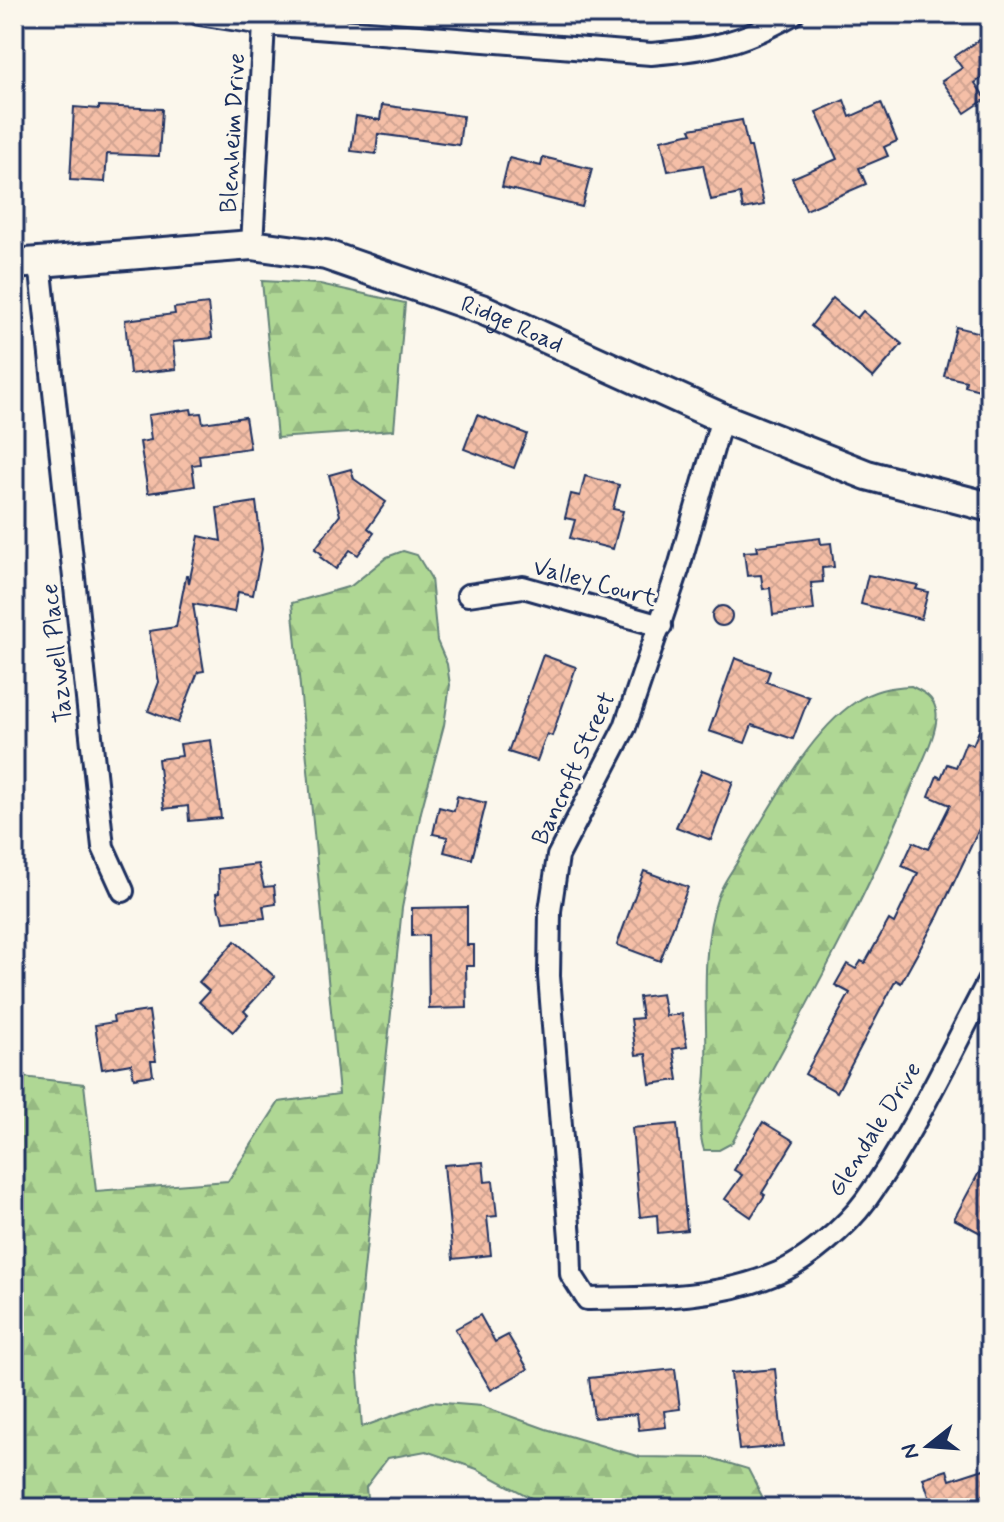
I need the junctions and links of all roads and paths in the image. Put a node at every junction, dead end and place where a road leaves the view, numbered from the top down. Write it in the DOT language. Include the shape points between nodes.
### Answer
graph roads {
  1 [pos="199,14"];
  2 [pos="793,14"];
  3 [pos="264,24"];
  4 [pos="252,245"];
  5 [pos="27,263"];
  6 [pos="722,418"];
  7 [pos="990,507"];
  8 [pos="468,595"];
  9 [pos="661,626"];
  10 [pos="123,891"];
  11 [pos="990,978"];
  12 [pos="582,1292"];
  1 -- 3 [label="street, Blenheim Drive"];
  2 -- 3 [label="street, Blenheim Drive" via="764,31 712,49 651,54"];
  3 -- 4 [label="street, Blenheim Drive"];
  4 -- 5 [label="street, Ridge Road"];
  4 -- 6 [label="street, Ridge Road" via="326,255 484,310"];
  5 -- 10 [label="street, Tazwell Place" via="103,847"];
  6 -- 7 [label="street, Ridge Road" via="867,475"];
  6 -- 9 [label="street, Bancroft Street"];
  8 -- 9 [label="street, Valley Court" via="523,587"];
  9 -- 12 [label="street, Bancroft Street" via="625,727 558,856 550,911 549,976 571,1274"];
  11 -- 12 [label="street, Glendale Drive" via="865,1202 822,1245 779,1273 733,1287 674,1298 587,1299"];
}
